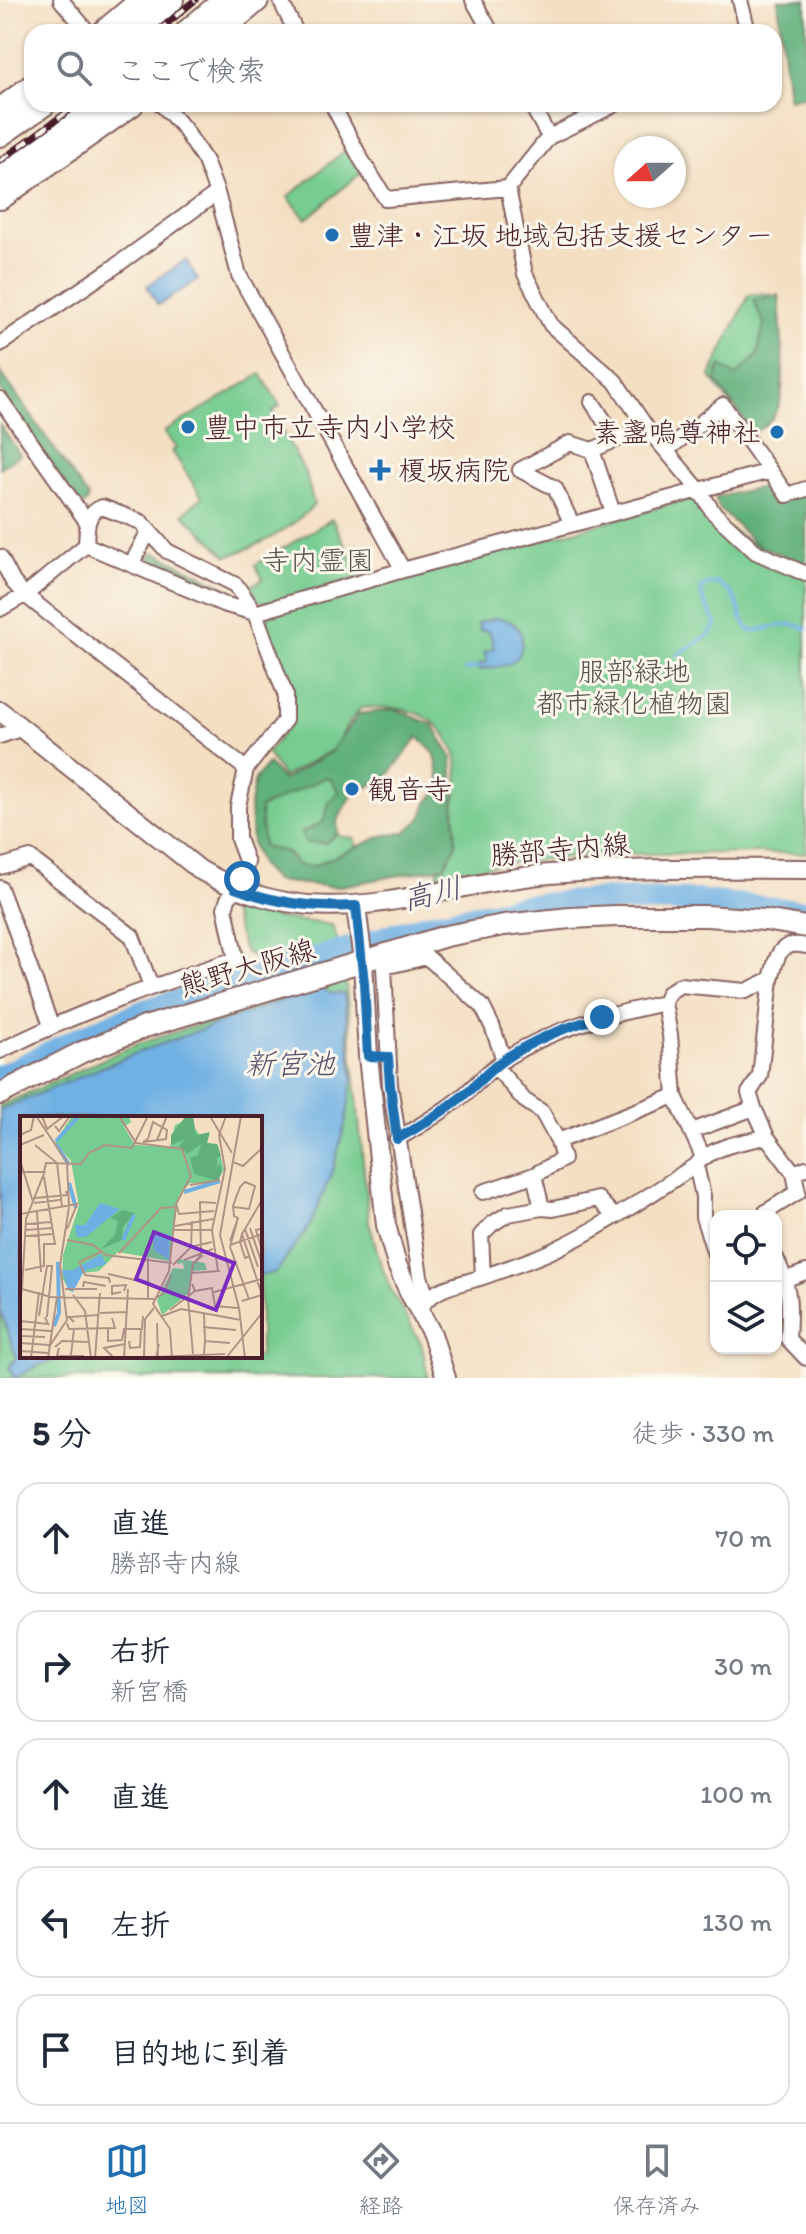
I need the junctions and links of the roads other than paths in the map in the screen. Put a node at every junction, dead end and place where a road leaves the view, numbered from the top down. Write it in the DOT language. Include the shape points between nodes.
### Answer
graph roads {
  1 [pos="61,0"];
  2 [pos="171,0"];
  3 [pos="226,0"];
  4 [pos="256,0"];
  5 [pos="280,0"];
  6 [pos="473,0"];
  7 [pos="740,0"];
  8 [pos="131,11"];
  9 [pos="81,24"];
  10 [pos="115,24"];
  11 [pos="198,24"];
  12 [pos="228,24"];
  13 [pos="292,24"];
  14 [pos="486,24"];
  15 [pos="746,24"];
  16 [pos="24,93"];
  17 [pos="0,111"];
  18 [pos="32,112"];
  19 [pos="89,112"];
  20 [pos="120,112"];
  21 [pos="169,112"];
  22 [pos="336,112"];
  23 [pos="535,112"];
  24 [pos="600,112"];
  25 [pos="0,134"];
  26 [pos="549,137"];
  27 [pos="0,175"];
  28 [pos="508,188"];
  29 [pos="217,193"];
  30 [pos="0,197"];
  31 [pos="0,344"];
  32 [pos="0,399"];
  33 [pos="592,402"];
  34 [pos="646,427"];
  35 [pos="616,439"];
  36 [pos="592,450"];
  37 [pos="667,450"];
  38 [pos="770,471"];
  39 [pos="806,489"];
  40 [pos="700,491"];
  41 [pos="613,513"];
  42 [pos="87,522"];
  43 [pos="572,524"];
  44 [pos="149,531"];
  45 [pos="86,545"];
  46 [pos="0,557"];
  47 [pos="132,563"];
  48 [pos="403,570"];
  49 [pos="806,574"];
  50 [pos="25,595"];
  51 [pos="0,609"];
  52 [pos="255,613"];
  53 [pos="0,711"];
  54 [pos="20,729"];
  55 [pos="0,736"];
  56 [pos="246,769"];
  57 [pos="0,867"];
  58 [pos="806,869"];
  59 [pos="0,888"];
  60 [pos="235,888"];
  61 [pos="357,915"];
  62 [pos="806,927"];
  63 [pos="806,946"];
  64 [pos="363,962"];
  65 [pos="771,979"];
  66 [pos="151,986"];
  67 [pos="664,1003"];
  68 [pos="51,1025"];
  69 [pos="0,1051"];
  70 [pos="368,1056"];
  71 [pos="388,1057"];
  72 [pos="500,1063"];
  73 [pos="0,1094"];
  74 [pos="675,1096"];
  75 [pos="754,1108"];
  76 [pos="692,1131"];
  77 [pos="767,1137"];
  78 [pos="397,1139"];
  79 [pos="558,1141"];
  80 [pos="699,1161"];
  81 [pos="800,1170"];
  82 [pos="534,1175"];
  83 [pos="483,1192"];
  84 [pos="542,1208"];
  85 [pos="769,1210"];
  86 [pos="615,1217"];
  87 [pos="710,1239"];
  88 [pos="782,1271"];
  89 [pos="806,1272"];
  90 [pos="483,1277"];
  91 [pos="786,1279"];
  92 [pos="423,1304"];
  93 [pos="806,1358"];
  94 [pos="446,1378"];
  1 -- 9 [label="street"];
  2 -- 8 [label="highway"];
  3 -- 11 [label="highway"];
  4 -- 12 [label="highway"];
  5 -- 13 [label="street"];
  6 -- 14 [label="street"];
  7 -- 15 [label="street"];
  8 -- 10 [label="highway"];
  16 -- 17 [label="highway"];
  18 -- 25 [label="highway"];
  19 -- 27 [label="highway"];
  20 -- 30 [label="highway"];
  21 -- 29 [label="street" via="205,161"];
  22 -- 28 [label="street" via="386,199"];
  23 -- 26 [label="street"];
  24 -- 26 [label="street"];
  26 -- 28 [label="street"];
  28 -- 34 [label="street" via="525,274 551,325 615,381"];
  29 -- 31 [label="street"];
  29 -- 48 [label="street" via="239,275"];
  32 -- 42 [label="street"];
  33 -- 35 [label="street"];
  34 -- 35 [label="street"];
  34 -- 37 [label="street"];
  35 -- 36 [label="street"];
  36 -- 41 [label="street"];
  36 -- 43 [label="street" via="570,443 520,470 555,488"];
  37 -- 38 [label="street" via="723,405"];
  37 -- 40 [label="street"];
  38 -- 39 [label="street" via="787,495"];
  38 -- 40 [label="street"];
  40 -- 41 [label="street"];
  40 -- 49 [label="street" via="713,512 756,552"];
  41 -- 43 [label="street"];
  42 -- 44 [label="street" via="102,507 141,522"];
  42 -- 45 [label="street"];
  43 -- 48 [label="street"];
  44 -- 47 [label="street"];
  44 -- 52 [label="street" via="167,551 236,585"];
  45 -- 47 [label="street"];
  45 -- 50 [label="street"];
  46 -- 50 [label="street"];
  47 -- 52 [label="street"];
  48 -- 52 [label="street"];
  50 -- 51 [label="street"];
  50 -- 56 [label="street"];
  52 -- 56 [label="street" via="285,694 285,720"];
  53 -- 54 [label="street, 勝部寺内線"];
  54 -- 55 [label="street"];
  54 -- 60 [label="street, 勝部寺内線" via="200,870"];
  56 -- 60 [label="street" via="238,839 247,863"];
  57 -- 66 [label="street" via="30,858 132,936"];
  58 -- 61 [label="street, 勝部寺内線" via="559,873 478,885"];
  59 -- 68 [label="street"];
  60 -- 61 [label="street, 勝部寺内線"];
  60 -- 66 [label="street" via="225,908 236,959"];
  61 -- 64 [label="street"];
  62 -- 64 [label="main road, 熊野大阪線" via="707,916 570,918 446,936"];
  63 -- 65 [label="street" via="785,947 777,955"];
  64 -- 70 [label="street"];
  64 -- 73 [label="main road, 熊野大阪線" via="145,1027"];
  65 -- 67 [label="street" via="746,991 680,985"];
  65 -- 75 [label="street" via="760,1076 749,1093"];
  66 -- 68 [label="street"];
  67 -- 72 [label="street" via="574,1024"];
  67 -- 74 [label="street"];
  68 -- 69 [label="street"];
  70 -- 71 [label="street"];
  70 -- 92 [label="street" via="386,1225 409,1292"];
  71 -- 72 [label="street" via="384,967 427,957 482,1006"];
  71 -- 78 [label="street"];
  72 -- 78 [label="street" via="463,1096"];
  72 -- 79 [label="street" via="524,1100 542,1112"];
  74 -- 76 [label="street"];
  74 -- 79 [label="street"];
  75 -- 76 [label="street"];
  75 -- 77 [label="street"];
  76 -- 80 [label="street"];
  77 -- 80 [label="street"];
  77 -- 81 [label="street"];
  78 -- 92 [label="street"];
  79 -- 82 [label="street" via="563,1159"];
  80 -- 86 [label="street"];
  80 -- 87 [label="street"];
  81 -- 85 [label="street" via="798,1192"];
  82 -- 83 [label="street"];
  82 -- 84 [label="street"];
  84 -- 86 [label="street" via="598,1199"];
  84 -- 90 [label="street" via="508,1214 481,1235"];
  86 -- 90 [label="street" via="557,1249"];
  88 -- 91 [label="street"];
  89 -- 91 [label="street"];
  90 -- 92 [label="street" via="441,1289"];
  91 -- 93 [label="street" via="788,1339"];
  92 -- 94 [label="street"];
}
